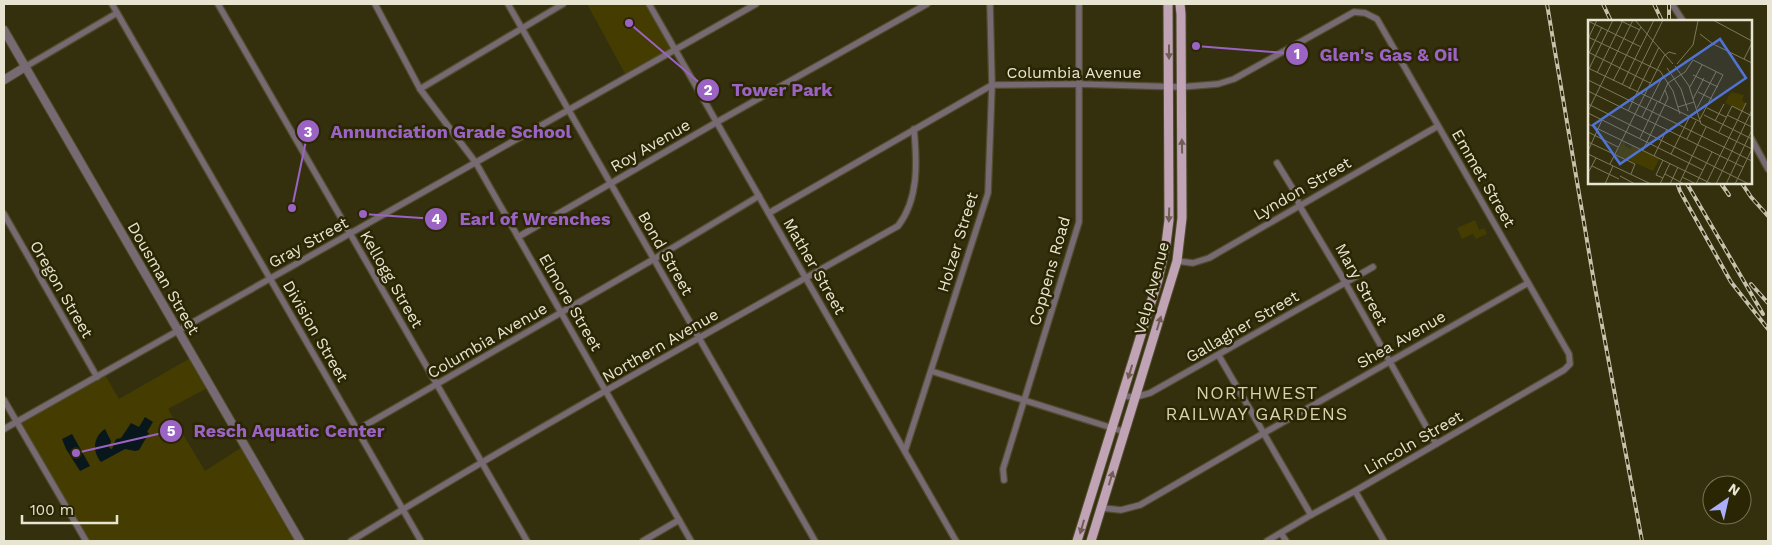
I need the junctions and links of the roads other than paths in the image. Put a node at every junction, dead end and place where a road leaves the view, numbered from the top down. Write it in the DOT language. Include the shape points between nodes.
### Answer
graph roads {
  1 [pos="112,4"];
  2 [pos="218,4"];
  3 [pos="375,4"];
  4 [pos="508,4"];
  5 [pos="563,4"];
  6 [pos="649,4"];
  7 [pos="756,4"];
  8 [pos="927,4"];
  9 [pos="990,4"];
  10 [pos="1079,4"];
  11 [pos="1168,4"];
  12 [pos="1181,4"];
  13 [pos="1672,4"];
  14 [pos="117,13"];
  15 [pos="1365,13"];
  16 [pos="1682,20"];
  17 [pos="522,27"];
  18 [pos="4,30"];
  19 [pos="675,50"];
  20 [pos="26,68"];
  21 [pos="4,80"];
  22 [pos="1079,84"];
  23 [pos="992,85"];
  24 [pos="1168,86"];
  25 [pos="1181,87"];
  26 [pos="420,89"];
  27 [pos="569,110"];
  28 [pos="716,122"];
  29 [pos="1438,126"];
  30 [pos="914,129"];
  31 [pos="1752,140"];
  32 [pos="476,162"];
  33 [pos="1277,163"];
  34 [pos="1768,169"];
  35 [pos="610,184"];
  36 [pos="759,196"];
  37 [pos="1300,205"];
  38 [pos="769,213"];
  39 [pos="4,214"];
  40 [pos="350,234"];
  41 [pos="518,237"];
  42 [pos="654,259"];
  43 [pos="1177,261"];
  44 [pos="1373,267"];
  45 [pos="806,278"];
  46 [pos="270,279"];
  47 [pos="1345,282"];
  48 [pos="1528,283"];
  49 [pos="561,312"];
  50 [pos="179,330"];
  51 [pos="699,338"];
  52 [pos="1219,356"];
  53 [pos="1389,362"];
  54 [pos="1570,364"];
  55 [pos="930,371"];
  56 [pos="96,377"];
  57 [pos="437,384"];
  58 [pos="606,392"];
  59 [pos="1122,396"];
  60 [pos="1136,398"];
  61 [pos="4,400"];
  62 [pos="1025,400"];
  63 [pos="16,422"];
  64 [pos="1112,428"];
  65 [pos="4,429"];
  66 [pos="358,430"];
  67 [pos="1125,432"];
  68 [pos="1264,433"];
  69 [pos="1436,444"];
  70 [pos="905,451"];
  71 [pos="482,464"];
  72 [pos="1004,480"];
  73 [pos="1355,491"];
  74 [pos="1102,508"];
  75 [pos="403,510"];
  76 [pos="1310,514"];
  77 [pos="679,520"];
  78 [pos="1281,533"];
  79 [pos="86,541"];
  80 [pos="300,541"];
  81 [pos="351,541"];
  82 [pos="421,541"];
  83 [pos="527,541"];
  84 [pos="643,541"];
  85 [pos="691,541"];
  86 [pos="815,541"];
  87 [pos="956,541"];
  88 [pos="1078,541"];
  89 [pos="1091,541"];
  90 [pos="1267,541"];
  91 [pos="1286,541"];
  92 [pos="1384,541"];
  1 -- 14 [label="street, Division Street"];
  2 -- 40 [label="street, Kellogg Street"];
  3 -- 26 [label="street, Elmore Street"];
  4 -- 17 [label="street, Bond Street"];
  5 -- 17 [label="street"];
  6 -- 19 [label="street, Mather Street"];
  7 -- 19 [label="street, Gray Street"];
  8 -- 28 [label="street, Roy Avenue"];
  9 -- 23 [label="street, Holzer Street"];
  10 -- 22 [label="street, Coppens Road"];
  11 -- 24 [label="main road, Velp Avenue, one-way"];
  12 -- 25 [label="main road, Velp Avenue"];
  13 -- 16 [label="street"];
  14 -- 20 [label="street"];
  14 -- 46 [label="street, Division Street"];
  15 -- 25 [label="street, Columbia Avenue" via="1354,12 1234,79 1218,84"];
  15 -- 29 [label="street, Emmet Street" via="1377,19"];
  17 -- 26 [label="street"];
  17 -- 27 [label="street, Bond Street"];
  18 -- 20 [label="street, Dousman Street"];
  19 -- 27 [label="street, Gray Street"];
  19 -- 28 [label="street, Mather Street"];
  20 -- 21 [label="street"];
  20 -- 50 [label="street, Dousman Street"];
  22 -- 23 [label="street, Columbia Avenue"];
  22 -- 24 [label="street, Columbia Avenue"];
  22 -- 62 [label="street, Coppens Road" via="1079,222"];
  23 -- 30 [label="street, Columbia Avenue"];
  23 -- 55 [label="street, Holzer Street" via="988,193"];
  24 -- 25 [label="street, Columbia Avenue"];
  24 -- 59 [label="main road, Velp Avenue, one-way" via="1167,236 1158,280"];
  43 -- 25 [label="main road, Velp Avenue, one-way" via="1182,218"];
  26 -- 32 [label="street, Elmore Street"];
  27 -- 32 [label="street, Gray Street"];
  27 -- 35 [label="street, Bond Street"];
  28 -- 35 [label="street, Roy Avenue"];
  28 -- 36 [label="street, Mather Street"];
  29 -- 37 [label="street, Lyndon Street"];
  29 -- 48 [label="street, Emmet Street"];
  30 -- 38 [label="street, Columbia Avenue"];
  30 -- 45 [label="street, Northern Avenue" via="914,189 906,216 898,226"];
  31 -- 34 [label="street"];
  32 -- 40 [label="street, Gray Street"];
  32 -- 41 [label="street, Elmore Street"];
  33 -- 37 [label="street, Mary Street"];
  35 -- 41 [label="street, Roy Avenue"];
  35 -- 42 [label="street, Bond Street"];
  36 -- 38 [label="street, Mather Street"];
  36 -- 42 [label="street, Columbia Avenue"];
  37 -- 43 [label="street, Lyndon Street" via="1209,258 1197,262"];
  37 -- 47 [label="street, Mary Street"];
  38 -- 45 [label="street, Mather Street"];
  39 -- 56 [label="street, Oregon Street"];
  40 -- 46 [label="street, Gray Street"];
  40 -- 57 [label="street, Kellogg Street"];
  41 -- 49 [label="street, Elmore Street"];
  42 -- 49 [label="street, Columbia Avenue"];
  42 -- 51 [label="street, Bond Street"];
  60 -- 43 [label="main road, Velp Avenue, one-way"];
  44 -- 47 [label="street, Gallagher Street"];
  45 -- 51 [label="street, Northern Avenue"];
  45 -- 70 [label="street, Mather Street"];
  46 -- 50 [label="street, Gray Street"];
  46 -- 66 [label="street, Division Street"];
  47 -- 52 [label="street, Gallagher Street"];
  47 -- 53 [label="street, Mary Street"];
  48 -- 53 [label="street, Shea Avenue"];
  48 -- 54 [label="street, Emmet Street" via="1569,354"];
  49 -- 57 [label="street, Columbia Avenue"];
  49 -- 58 [label="street, Elmore Street"];
  50 -- 56 [label="street, Gray Street"];
  50 -- 80 [label="street, Dousman Street"];
  51 -- 58 [label="street, Northern Avenue"];
  51 -- 86 [label="street, Bond Street"];
  52 -- 60 [label="street, Gallagher Street"];
  52 -- 68 [label="street"];
  53 -- 68 [label="street, Shea Avenue"];
  53 -- 69 [label="street, Mary Street"];
  54 -- 69 [label="street, Lincoln Street"];
  55 -- 62 [label="street"];
  55 -- 70 [label="street, Holzer Street"];
  56 -- 63 [label="street, Gray Street"];
  57 -- 66 [label="street, Columbia Avenue"];
  57 -- 71 [label="street, Kellogg Street"];
  58 -- 71 [label="street, Northern Avenue"];
  58 -- 77 [label="street, Elmore Street"];
  59 -- 60 [label="street"];
  59 -- 64 [label="main road, Velp Avenue"];
  60 -- 67 [label="main road, Velp Avenue"];
  61 -- 63 [label="street"];
  62 -- 64 [label="street"];
  62 -- 72 [label="street, Coppens Road" via="1003,469"];
  63 -- 65 [label="street, Gray Street"];
  63 -- 79 [label="street"];
  64 -- 67 [label="street"];
  64 -- 88 [label="main road, Velp Avenue, one-way"];
  66 -- 75 [label="street, Division Street"];
  74 -- 67 [label="main road, Velp Avenue, one-way"];
  68 -- 74 [label="street, Shea Avenue" via="1135,507 1121,510"];
  68 -- 76 [label="street"];
  69 -- 73 [label="street, Lincoln Street"];
  70 -- 87 [label="street, Mather Street"];
  71 -- 75 [label="street, Northern Avenue"];
  71 -- 83 [label="street, Kellogg Street"];
  73 -- 76 [label="street, Lincoln Street"];
  73 -- 92 [label="street"];
  74 -- 89 [label="main road, Velp Avenue"];
  75 -- 81 [label="street, Northern Avenue"];
  75 -- 82 [label="street, Division Street"];
  76 -- 78 [label="street, Lincoln Street"];
  77 -- 84 [label="street"];
  77 -- 85 [label="street, Elmore Street"];
  78 -- 90 [label="street, Lincoln Street"];
  78 -- 91 [label="street"];
}
